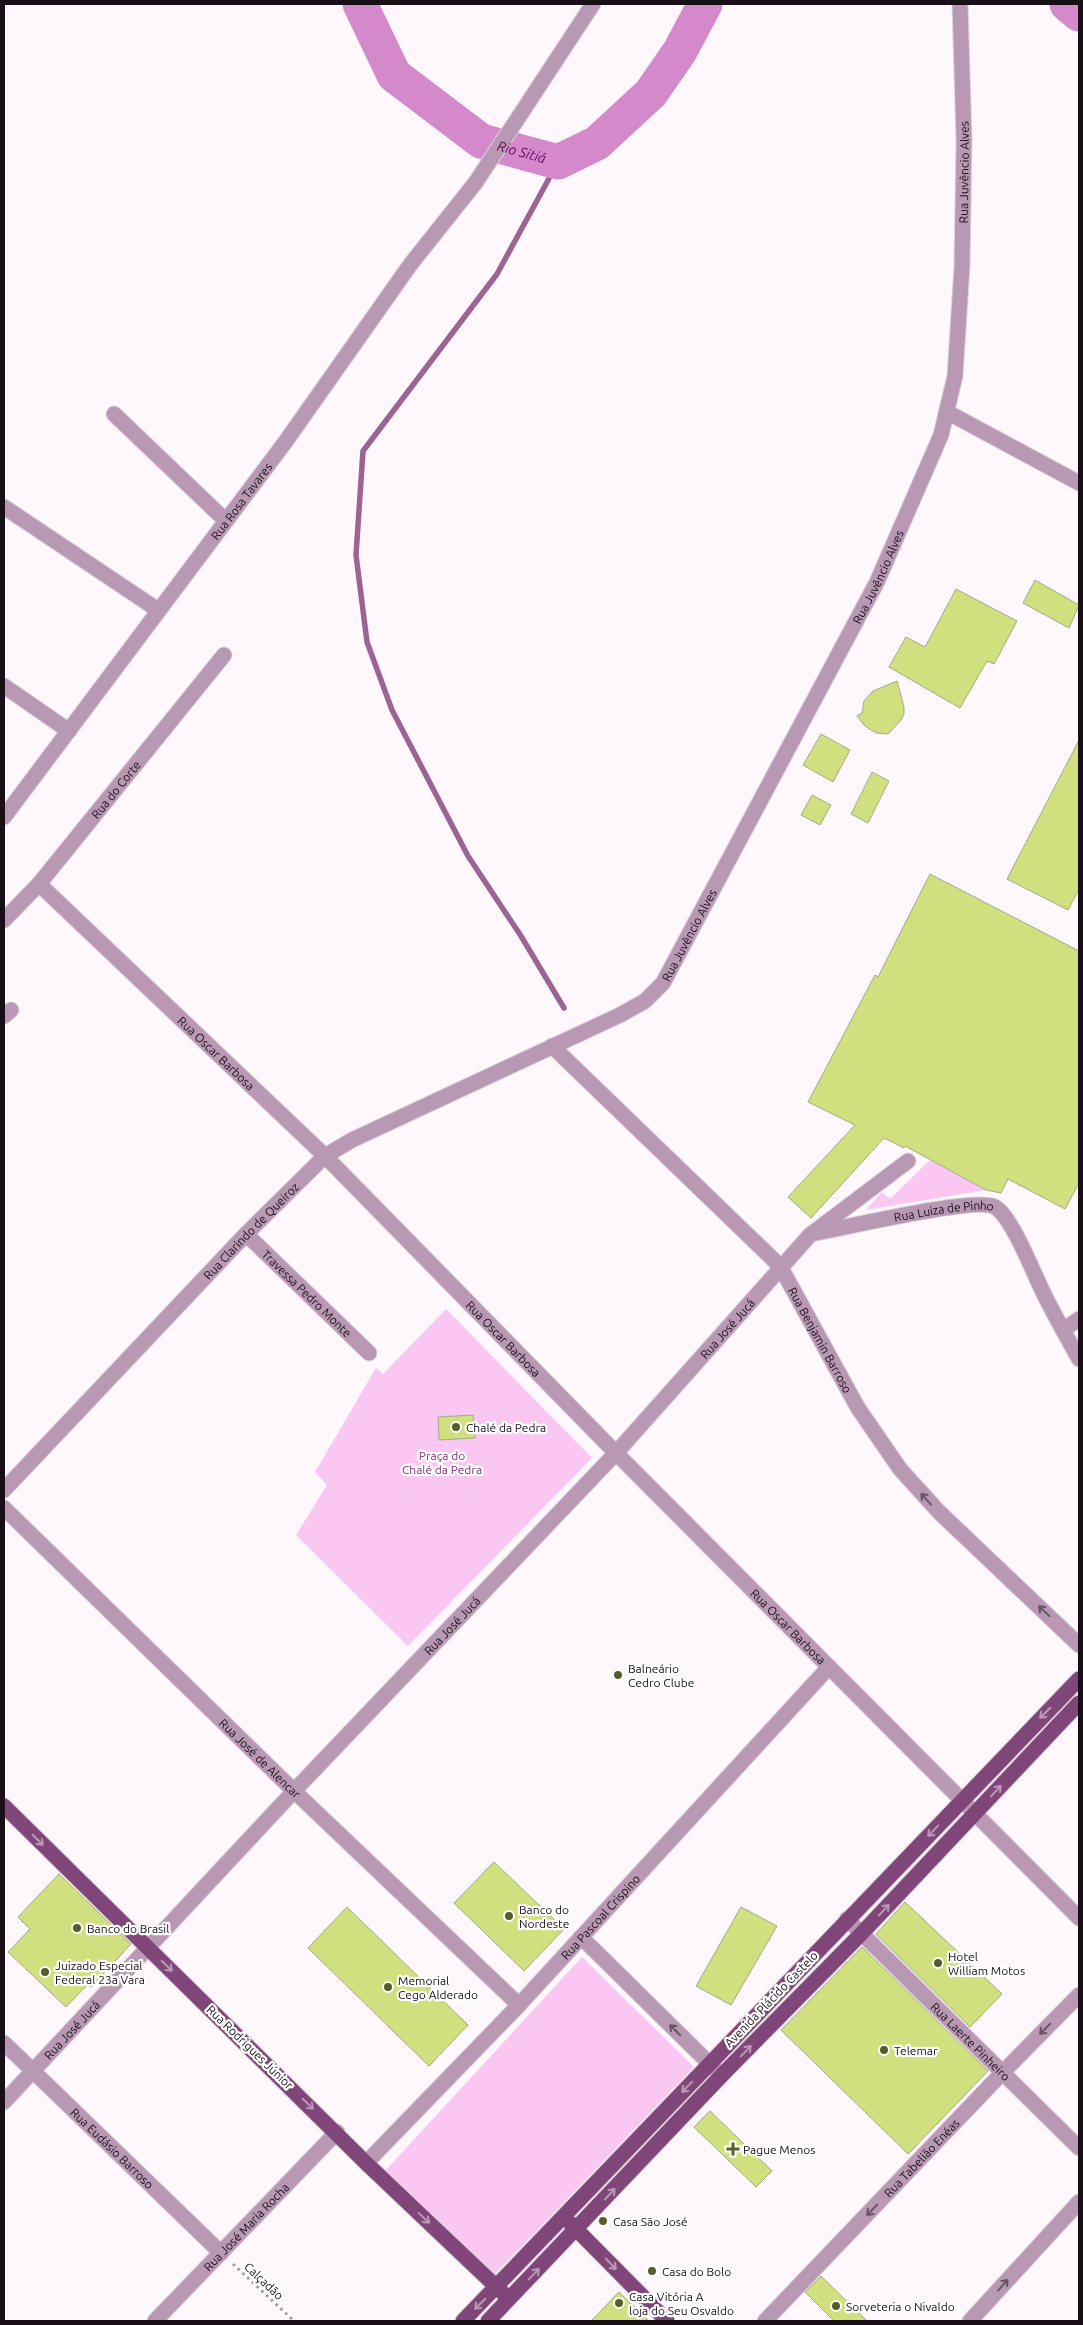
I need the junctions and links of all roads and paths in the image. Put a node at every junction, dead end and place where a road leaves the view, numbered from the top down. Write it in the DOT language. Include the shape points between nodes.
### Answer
graph roads {
  1 [pos="593,4"];
  2 [pos="960,4"];
  3 [pos="947,412"];
  4 [pos="114,414"];
  5 [pos="1079,483"];
  6 [pos="4,508"];
  7 [pos="225,520"];
  8 [pos="158,610"];
  9 [pos="224,654"];
  10 [pos="4,686"];
  11 [pos="69,731"];
  12 [pos="4,816"];
  13 [pos="39,884"];
  14 [pos="4,920"];
  15 [pos="552,1046"];
  16 [pos="324,1156"];
  17 [pos="908,1161"];
  18 [pos="246,1234"];
  19 [pos="810,1235"];
  20 [pos="780,1266"];
  21 [pos="1079,1319"];
  22 [pos="1063,1330"];
  23 [pos="368,1353"];
  24 [pos="1079,1359"];
  25 [pos="616,1453"];
  26 [pos="4,1490"];
  27 [pos="4,1508"];
  28 [pos="1079,1645"];
  29 [pos="829,1667"];
  30 [pos="1079,1679"];
  31 [pos="1079,1703"];
  32 [pos="294,1791"];
  33 [pos="962,1801"];
  34 [pos="4,1806"];
  35 [pos="975,1813"];
  36 [pos="1079,1918"];
  37 [pos="847,1919"];
  38 [pos="862,1934"];
  39 [pos="581,1937"];
  40 [pos="148,1949"];
  41 [pos="1079,1995"];
  42 [pos="519,2005"];
  43 [pos="4,2043"];
  44 [pos="709,2064"];
  45 [pos="34,2071"];
  46 [pos="1003,2072"];
  47 [pos="722,2075"];
  48 [pos="4,2102"];
  49 [pos="337,2132"];
  50 [pos="1079,2148"];
  51 [pos="366,2163"];
  52 [pos="1079,2202"];
  53 [pos="564,2216"];
  54 [pos="577,2230"];
  55 [pos="221,2253"];
  56 [pos="497,2287"];
  57 [pos="510,2300"];
  58 [pos="155,2321"];
  59 [pos="294,2321"];
  60 [pos="463,2321"];
  61 [pos="488,2321"];
  62 [pos="667,2321"];
  63 [pos="765,2321"];
  64 [pos="970,2321"];
  1 -- 7 [label="street, Rua Rosa Tavares" via="476,182 410,265 286,441"];
  2 -- 3 [label="street, Rua Juvêncio Alves" via="964,140 962,266 955,376"];
  3 -- 5 [label="street"];
  3 -- 15 [label="street, Rua Juvêncio Alves" via="924,477 877,582 663,983 645,1001"];
  4 -- 7 [label="street"];
  6 -- 8 [label="street"];
  7 -- 8 [label="street, Rua Rosa Tavares"];
  8 -- 11 [label="street, Rua Rosa Tavares"];
  9 -- 13 [label="street, Rua do Corte"];
  10 -- 11 [label="street"];
  11 -- 12 [label="street, Rua Rosa Tavares"];
  13 -- 14 [label="street, Rua do Corte"];
  13 -- 16 [label="street, Rua Oscar Barbosa"];
  15 -- 16 [label="street, Rua Clarindo de Queiroz"];
  15 -- 20 [label="street, Rua Benjamin Barroso"];
  16 -- 18 [label="street, Rua Clarindo de Queiroz"];
  16 -- 25 [label="street, Rua Oscar Barbosa"];
  17 -- 19 [label="street, Rua José Jucá"];
  18 -- 23 [label="street, Travessa Pedro Monte"];
  18 -- 26 [label="street, Rua Clarindo de Queiroz"];
  19 -- 20 [label="street, Rua José Jucá"];
  19 -- 22 [label="street, Rua Luiza de Pinho" via="938,1210 982,1204 994,1206 1011,1226"];
  20 -- 25 [label="street, Rua José Jucá"];
  28 -- 20 [label="street, Rua Benjamin Barroso, one-way" via="939,1512 900,1469 858,1408"];
  21 -- 22 [label="street"];
  22 -- 24 [label="street, Rua Luiza de Pinho"];
  25 -- 29 [label="street, Rua Oscar Barbosa"];
  25 -- 32 [label="street, Rua José Jucá"];
  27 -- 32 [label="street, Rua José de Alencar"];
  29 -- 33 [label="street, Rua Oscar Barbosa"];
  29 -- 39 [label="street, Rua Pascoal Crispino"];
  30 -- 33 [label="main road, Avenida Plácido Castelo, one-way"];
  35 -- 31 [label="main road, Avenida Plácido Castelo, one-way"];
  32 -- 40 [label="street, Rua José Jucá"];
  32 -- 42 [label="street, Rua José de Alencar"];
  33 -- 35 [label="street, Rua Oscar Barbosa"];
  33 -- 37 [label="main road, Avenida Plácido Castelo, one-way"];
  34 -- 40 [label="main road, Rua Rodrigues Júnior, one-way"];
  35 -- 36 [label="street"];
  38 -- 35 [label="main road, Avenida Plácido Castelo, one-way"];
  37 -- 38 [label="street, Rua Laerte Pinheiro"];
  37 -- 44 [label="main road, Avenida Plácido Castelo"];
  38 -- 46 [label="street, Rua Laerte Pinheiro"];
  47 -- 38 [label="main road, Avenida Plácido Castelo, one-way"];
  39 -- 42 [label="street, Rua Pascoal Crispino"];
  44 -- 39 [label="street, one-way"];
  40 -- 45 [label="street, Rua José Jucá"];
  40 -- 49 [label="main road, Rua Rodrigues Júnior, one-way"];
  41 -- 46 [label="street, Rua Tabelião Enéas, one-way"];
  42 -- 51 [label="street, Rua Pascoal Crispino"];
  43 -- 45 [label="street, Rua Eudásio Barroso"];
  44 -- 47 [label="street"];
  44 -- 53 [label="main road, Avenida Plácido Castelo, one-way"];
  45 -- 48 [label="street, Rua José Jucá"];
  45 -- 55 [label="street, Rua Eudásio Barroso"];
  46 -- 50 [label="street, Rua Laerte Pinheiro"];
  46 -- 63 [label="street, Rua Tabelião Enéas, one-way"];
  54 -- 47 [label="main road, Avenida Plácido Castelo, one-way"];
  49 -- 51 [label="main road, Rua Rodrigues Júnior"];
  49 -- 55 [label="street, Rua José Maria Rocha"];
  51 -- 56 [label="main road, Rua Rodrigues Júnior, one-way"];
  64 -- 52 [label="street, one-way"];
  53 -- 54 [label="main road"];
  53 -- 56 [label="main road, Avenida Plácido Castelo"];
  57 -- 54 [label="main road, Avenida Plácido Castelo, one-way"];
  54 -- 62 [label="main road, one-way"];
  55 -- 58 [label="street, Rua José Maria Rocha"];
  55 -- 59 [label="path, Calçadão"];
  56 -- 57 [label="main road, Rua Rodrigues Júnior"];
  56 -- 60 [label="main road, Avenida Plácido Castelo, one-way"];
  57 -- 61 [label="main road, Avenida Plácido Castelo"];
}
